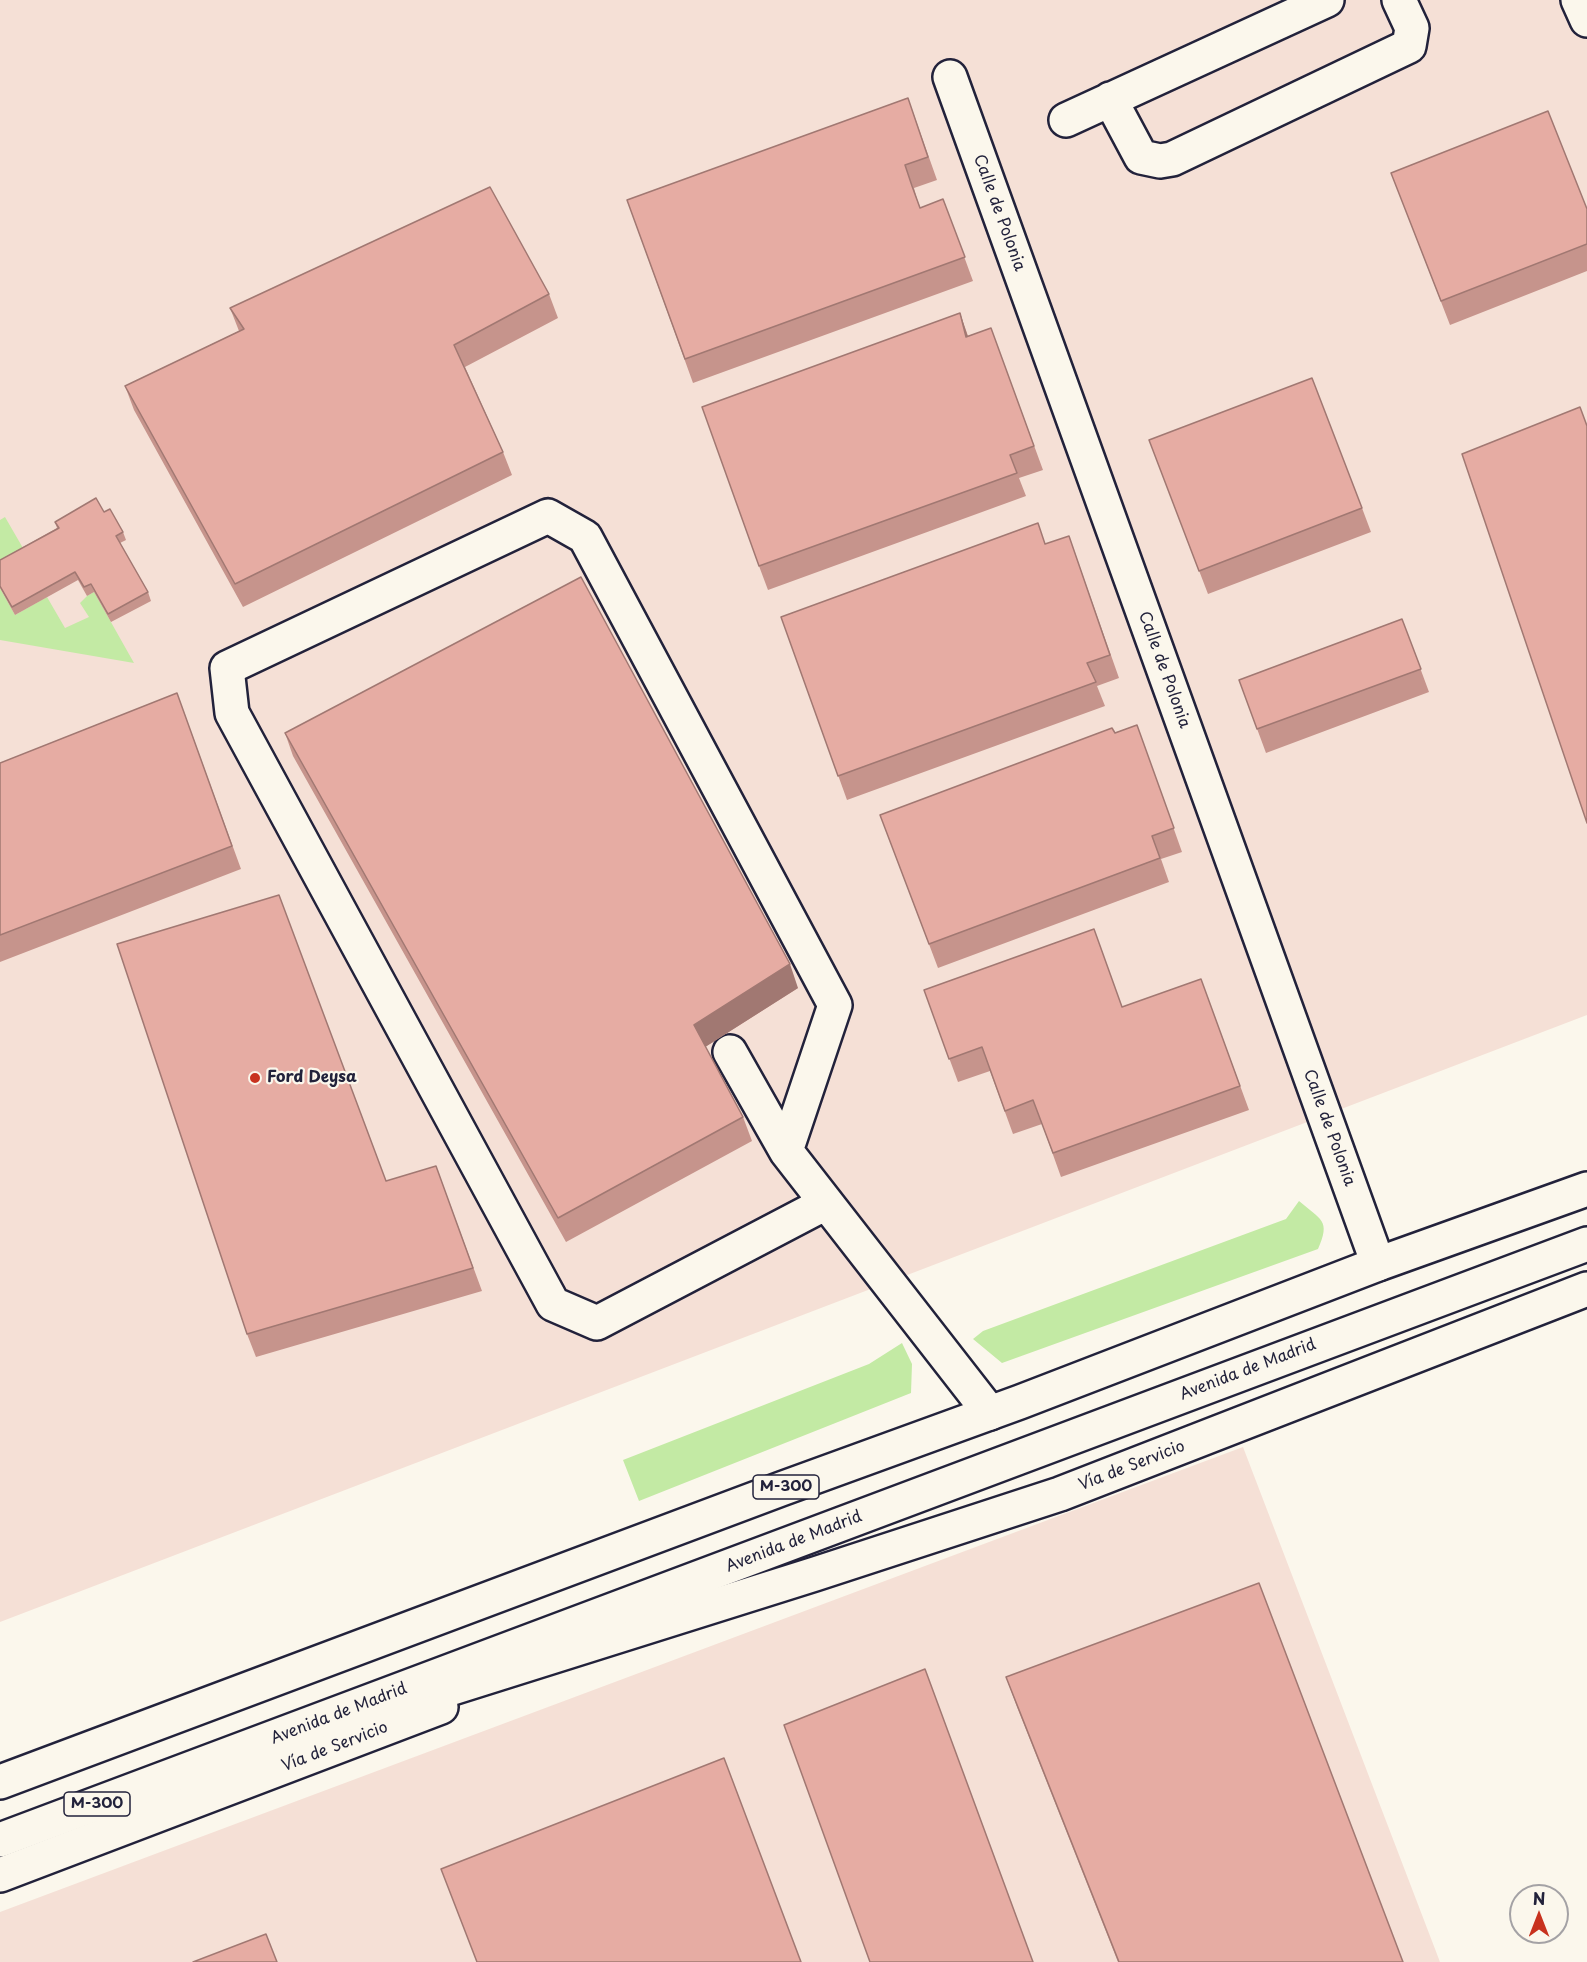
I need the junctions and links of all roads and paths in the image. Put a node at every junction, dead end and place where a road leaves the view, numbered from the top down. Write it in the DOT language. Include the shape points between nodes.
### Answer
graph roads {
  1 [pos="1327,0"];
  2 [pos="1399,0"];
  3 [pos="1578,0"];
  4 [pos="1587,20"];
  5 [pos="950,77"];
  6 [pos="1110,99"];
  7 [pos="1066,120"];
  8 [pos="730,1052"];
  9 [pos="786,1151"];
  10 [pos="1582,1190"];
  11 [pos="826,1203"];
  12 [pos="1587,1244"];
  13 [pos="1378,1264"];
  14 [pos="1587,1289"];
  15 [pos="990,1413"];
  16 [pos="670,1620"];
  17 [pos="195,1768"];
  18 [pos="0,1782"];
  19 [pos="0,1840"];
  20 [pos="0,1875"];
  1 -- 6 [label="main road"];
  2 -- 6 [label="main road" via="1412,28 1409,46 1172,159 1141,157"];
  3 -- 4 [label="main road"];
  5 -- 13 [label="main road, Calle de Polonia"];
  6 -- 7 [label="main road"];
  8 -- 9 [label="main road"];
  9 -- 11 [label="main road"];
  9 -- 11 [label="main road" via="835,1005 585,537 548,516 227,668 232,713 553,1304 597,1323"];
  10 -- 13 [label="main road, M-300"];
  11 -- 15 [label="main road"];
  12 -- 17 [label="main road, Avenida de Madrid / M-300"];
  13 -- 15 [label="main road, M-300"];
  14 -- 16 [label="main road, Vía de Servicio / M-300" via="1060,1494"];
  15 -- 18 [label="main road, M-300"];
  16 -- 17 [label="main road, Vía de Servicio / M-300"];
  16 -- 20 [label="main road, Vía de Servicio / M-300"];
  17 -- 19 [label="main road, Avenida de Madrid / M-300"];
}
